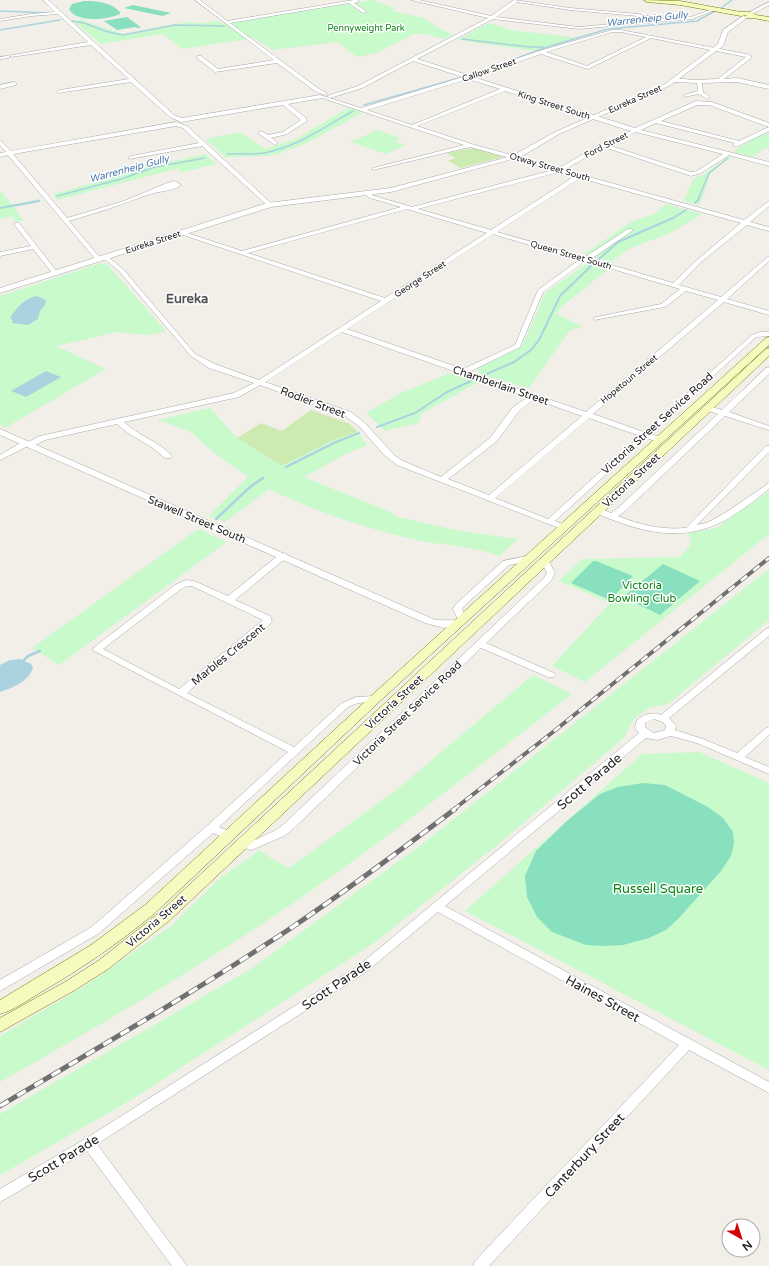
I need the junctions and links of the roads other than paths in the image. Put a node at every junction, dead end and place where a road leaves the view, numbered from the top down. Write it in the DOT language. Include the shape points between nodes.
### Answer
graph roads {
  1 [pos="45,0"];
  2 [pos="197,0"];
  3 [pos="413,0"];
  4 [pos="510,0"];
  5 [pos="647,0"];
  6 [pos="517,1"];
  7 [pos="762,2"];
  8 [pos="769,3"];
  9 [pos="713,9"];
  10 [pos="365,12"];
  11 [pos="60,14"];
  12 [pos="747,15"];
  13 [pos="492,18"];
  14 [pos="769,19"];
  15 [pos="0,20"];
  16 [pos="665,21"];
  17 [pos="227,22"];
  18 [pos="616,25"];
  19 [pos="579,28"];
  20 [pos="595,30"];
  21 [pos="584,33"];
  22 [pos="650,37"];
  23 [pos="92,43"];
  24 [pos="716,49"];
  25 [pos="541,52"];
  26 [pos="13,56"];
  27 [pos="7,57"];
  28 [pos="199,57"];
  29 [pos="0,58"];
  30 [pos="412,59"];
  31 [pos="278,61"];
  32 [pos="468,77"];
  33 [pos="676,79"];
  34 [pos="132,80"];
  35 [pos="720,80"];
  36 [pos="699,82"];
  37 [pos="14,84"];
  38 [pos="0,87"];
  39 [pos="769,87"];
  40 [pos="504,89"];
  41 [pos="60,92"];
  42 [pos="700,92"];
  43 [pos="324,95"];
  44 [pos="686,96"];
  45 [pos="706,99"];
  46 [pos="284,103"];
  47 [pos="361,110"];
  48 [pos="593,118"];
  49 [pos="655,121"];
  50 [pos="179,122"];
  51 [pos="769,125"];
  52 [pos="413,126"];
  53 [pos="769,129"];
  54 [pos="634,131"];
  55 [pos="261,133"];
  56 [pos="268,137"];
  57 [pos="0,142"];
  58 [pos="275,143"];
  59 [pos="740,143"];
  60 [pos="203,144"];
  61 [pos="471,145"];
  62 [pos="603,145"];
  63 [pos="9,153"];
  64 [pos="723,153"];
  65 [pos="0,155"];
  66 [pos="131,158"];
  67 [pos="515,158"];
  68 [pos="769,164"];
  69 [pos="375,169"];
  70 [pos="560,170"];
  71 [pos="580,176"];
  72 [pos="148,193"];
  73 [pos="370,193"];
  74 [pos="769,204"];
  75 [pos="270,205"];
  76 [pos="411,208"];
  77 [pos="66,220"];
  78 [pos="746,222"];
  79 [pos="17,224"];
  80 [pos="769,229"];
  81 [pos="630,230"];
  82 [pos="492,232"];
  83 [pos="182,233"];
  84 [pos="34,247"];
  85 [pos="241,253"];
  86 [pos="0,254"];
  87 [pos="102,258"];
  88 [pos="769,258"];
  89 [pos="585,259"];
  90 [pos="55,273"];
  91 [pos="674,285"];
  92 [pos="685,288"];
  93 [pos="0,292"];
  94 [pos="723,300"];
  95 [pos="387,301"];
  96 [pos="769,313"];
  97 [pos="596,319"];
  98 [pos="342,330"];
  99 [pos="769,334"];
  100 [pos="769,340"];
  101 [pos="768,353"];
  102 [pos="769,370"];
  103 [pos="462,372"];
  104 [pos="260,382"];
  105 [pos="533,396"];
  106 [pos="708,408"];
  107 [pos="723,413"];
  108 [pos="587,414"];
  109 [pos="119,421"];
  110 [pos="769,428"];
  111 [pos="0,432"];
  112 [pos="644,434"];
  113 [pos="660,440"];
  114 [pos="26,444"];
  115 [pos="769,448"];
  116 [pos="168,456"];
  117 [pos="0,458"];
  118 [pos="442,480"];
  119 [pos="769,485"];
  120 [pos="489,499"];
  121 [pos="598,511"];
  122 [pos="612,516"];
  123 [pos="549,522"];
  124 [pos="564,528"];
  125 [pos="688,530"];
  126 [pos="571,536"];
  127 [pos="283,556"];
  128 [pos="545,561"];
  129 [pos="228,600"];
  130 [pos="395,606"];
  131 [pos="464,625"];
  132 [pos="769,631"];
  133 [pos="449,633"];
  134 [pos="481,644"];
  135 [pos="551,675"];
  136 [pos="180,693"];
  137 [pos="375,699"];
  138 [pos="663,718"];
  139 [pos="769,730"];
  140 [pos="670,732"];
  141 [pos="645,734"];
  142 [pos="294,751"];
  143 [pos="738,758"];
  144 [pos="769,771"];
  145 [pos="212,828"];
  146 [pos="229,836"];
  147 [pos="244,843"];
  148 [pos="438,907"];
  149 [pos="0,986"];
  150 [pos="0,1008"];
  151 [pos="0,1026"];
  152 [pos="688,1043"];
  153 [pos="769,1088"];
  154 [pos="89,1144"];
  155 [pos="0,1196"];
  156 [pos="180,1266"];
  157 [pos="480,1266"];
  1 -- 11 [label="street"];
  2 -- 17 [label="street, Otway Street South"];
  3 -- 13 [label="street"];
  4 -- 6 [label="street"];
  5 -- 9 [label="main road"];
  6 -- 13 [label="street"];
  6 -- 16 [label="street" via="593,12 638,15"];
  7 -- 8 [label="street, Eureka Street"];
  7 -- 12 [label="street, Eureka Street"];
  9 -- 12 [label="main road"];
  9 -- 16 [label="street" via="696,18"];
  10 -- 17 [label="street" via="353,2"];
  11 -- 15 [label="street"];
  11 -- 23 [label="street"];
  12 -- 14 [label="main road"];
  12 -- 24 [label="street, Eureka Street" via="725,31 722,43"];
  13 -- 19 [label="street"];
  13 -- 30 [label="street"];
  16 -- 18 [label="street"];
  17 -- 31 [label="street, Otway Street South"];
  18 -- 19 [label="street"];
  18 -- 20 [label="street"];
  19 -- 20 [label="street"];
  20 -- 21 [label="street"];
  22 -- 24 [label="street"];
  22 -- 25 [label="street, Callow Street" via="616,31"];
  22 -- 25 [label="street" via="586,68"];
  23 -- 26 [label="street"];
  23 -- 34 [label="street"];
  24 -- 33 [label="street, Eureka Street"];
  24 -- 35 [label="street" via="749,57"];
  25 -- 32 [label="street, Callow Street"];
  27 -- 29 [label="street"];
  28 -- 31 [label="street" via="217,71"];
  30 -- 32 [label="street, King Street South"];
  30 -- 43 [label="street" via="360,87"];
  31 -- 43 [label="street, Otway Street South"];
  32 -- 40 [label="street, King Street South"];
  32 -- 47 [label="street, Callow Street"];
  33 -- 36 [label="street"];
  33 -- 48 [label="street, Eureka Street"];
  34 -- 41 [label="street"];
  34 -- 50 [label="street"];
  35 -- 36 [label="street"];
  35 -- 39 [label="street" via="744,81"];
  36 -- 42 [label="street"];
  37 -- 38 [label="street"];
  40 -- 48 [label="street, King Street South"];
  40 -- 52 [label="street"];
  42 -- 44 [label="street"];
  42 -- 45 [label="street"];
  43 -- 46 [label="street"];
  43 -- 47 [label="street, Otway Street South"];
  45 -- 49 [label="street, Ford Street"];
  45 -- 51 [label="street"];
  46 -- 50 [label="street"];
  46 -- 56 [label="street" via="304,121 285,133"];
  47 -- 52 [label="street, Otway Street South"];
  48 -- 54 [label="street, King Street South"];
  48 -- 67 [label="street, Eureka Street" via="557,134"];
  49 -- 54 [label="street, Ford Street"];
  49 -- 59 [label="street"];
  50 -- 60 [label="street"];
  50 -- 63 [label="street"];
  52 -- 61 [label="street, Otway Street South"];
  53 -- 59 [label="street"];
  54 -- 62 [label="street, Ford Street"];
  54 -- 64 [label="street, King Street South"];
  55 -- 56 [label="street"];
  56 -- 58 [label="street"];
  57 -- 63 [label="street, Rodier Street"];
  59 -- 64 [label="street"];
  60 -- 66 [label="street"];
  60 -- 75 [label="street"];
  61 -- 67 [label="street, Otway Street South"];
  61 -- 69 [label="street"];
  62 -- 64 [label="street" via="691,174 699,172"];
  62 -- 70 [label="street, Ford Street"];
  63 -- 65 [label="street"];
  63 -- 77 [label="street, Rodier Street"];
  64 -- 68 [label="street, King Street South"];
  67 -- 70 [label="street, Otway Street South"];
  67 -- 73 [label="street, Eureka Street"];
  70 -- 71 [label="street, Otway Street South"];
  70 -- 76 [label="street, Ford Street"];
  71 -- 78 [label="street, Otway Street South"];
  71 -- 82 [label="street, George Street"];
  72 -- 77 [label="street" via="121,204"];
  73 -- 75 [label="street, Eureka Street"];
  73 -- 76 [label="street, Queen Street South" via="371,197"];
  74 -- 78 [label="street"];
  75 -- 83 [label="street, Eureka Street"];
  76 -- 82 [label="street, Queen Street South"];
  76 -- 85 [label="street, Ford Street"];
  77 -- 87 [label="street, Rodier Street"];
  78 -- 80 [label="street, Otway Street South"];
  78 -- 91 [label="street" via="698,261 688,274"];
  79 -- 84 [label="street"];
  81 -- 89 [label="street"];
  82 -- 89 [label="street, Queen Street South"];
  82 -- 95 [label="street, George Street"];
  83 -- 85 [label="street"];
  83 -- 87 [label="street, Eureka Street"];
  84 -- 86 [label="street"];
  84 -- 90 [label="street"];
  85 -- 95 [label="street"];
  87 -- 90 [label="street, Eureka Street"];
  87 -- 104 [label="street, Rodier Street" via="121,270 196,358"];
  88 -- 94 [label="street, Hopetoun Street"];
  89 -- 91 [label="street, Queen Street South"];
  89 -- 103 [label="street" via="540,291 518,346"];
  90 -- 93 [label="street, Eureka Street"];
  91 -- 92 [label="street, Queen Street South"];
  92 -- 94 [label="street, Queen Street South"];
  92 -- 97 [label="street" via="663,306"];
  94 -- 96 [label="street, Queen Street South"];
  94 -- 108 [label="street, Hopetoun Street"];
  95 -- 98 [label="street, George Street"];
  98 -- 103 [label="street, Chamberlain Street"];
  98 -- 104 [label="street, George Street"];
  99 -- 112 [label="street, Victoria Street Service Road" via="754,336"];
  100 -- 113 [label="main road, Victoria Street"];
  101 -- 106 [label="main road, Victoria Street"];
  102 -- 107 [label="street"];
  103 -- 105 [label="street, Chamberlain Street"];
  104 -- 109 [label="street, George Street" via="236,395"];
  104 -- 118 [label="street, Rodier Street" via="353,417 365,426 394,460"];
  105 -- 108 [label="street, Chamberlain Street"];
  105 -- 118 [label="street" via="514,411 493,440"];
  106 -- 107 [label="street"];
  106 -- 121 [label="main road, Victoria Street"];
  107 -- 110 [label="street"];
  107 -- 122 [label="street"];
  108 -- 112 [label="street, Chamberlain Street"];
  108 -- 120 [label="street, Hopetoun Street"];
  109 -- 114 [label="street, George Street"];
  109 -- 116 [label="street" via="129,431 157,446"];
  111 -- 114 [label="street, Stawell Street South"];
  112 -- 113 [label="street, Chamberlain Street"];
  112 -- 123 [label="street, Victoria Street Service Road"];
  113 -- 124 [label="main road, Victoria Street"];
  114 -- 117 [label="street, George Street"];
  114 -- 127 [label="street, Stawell Street South"];
  115 -- 125 [label="street"];
  118 -- 120 [label="street, Rodier Street"];
  119 -- 125 [label="street" via="722,520"];
  120 -- 123 [label="street, Rodier Street"];
  121 -- 122 [label="street"];
  121 -- 126 [label="main road, Victoria Street"];
  122 -- 125 [label="street" via="654,531"];
  123 -- 124 [label="street, Rodier Street"];
  124 -- 126 [label="main road"];
  124 -- 131 [label="main road, Victoria Street"];
  126 -- 128 [label="main road, Victoria Street"];
  127 -- 129 [label="street"];
  127 -- 130 [label="street, Stawell Street South"];
  128 -- 131 [label="main road, Victoria Street"];
  128 -- 134 [label="street, Victoria Street Service Road" via="551,573 550,578"];
  129 -- 136 [label="street, Marbles Crescent" via="268,621"];
  129 -- 136 [label="street, Marbles Crescent" via="194,584 186,584 178,587 97,649"];
  130 -- 131 [label="street, Stawell Street South" via="436,623"];
  130 -- 133 [label="street, Stawell Street South"];
  131 -- 133 [label="main road"];
  131 -- 147 [label="main road, Victoria Street"];
  132 -- 138 [label="street"];
  133 -- 137 [label="main road, Victoria Street"];
  134 -- 135 [label="street"];
  134 -- 147 [label="street, Victoria Street Service Road" via="283,831 250,846"];
  136 -- 142 [label="street"];
  137 -- 142 [label="street" via="348,703"];
  137 -- 146 [label="main road, Victoria Street"];
  138 -- 140 [label="street" via="671,726"];
  138 -- 141 [label="street" via="654,716 640,722 640,728"];
  139 -- 143 [label="street"];
  140 -- 141 [label="street" via="660,737"];
  140 -- 143 [label="street" via="700,741"];
  141 -- 148 [label="street, Scott Parade"];
  142 -- 145 [label="street"];
  143 -- 144 [label="street"];
  145 -- 146 [label="street"];
  145 -- 149 [label="street" via="100,927"];
  146 -- 147 [label="main road"];
  146 -- 150 [label="main road, Victoria Street" via="127,928 84,958"];
  147 -- 151 [label="main road, Victoria Street" via="164,917 125,948 70,986"];
  148 -- 152 [label="street, Haines Street"];
  148 -- 154 [label="street, Scott Parade" via="362,969"];
  152 -- 153 [label="street, Haines Street"];
  152 -- 157 [label="street, Canterbury Street"];
  154 -- 155 [label="street, Scott Parade"];
  154 -- 156 [label="street"];
}
